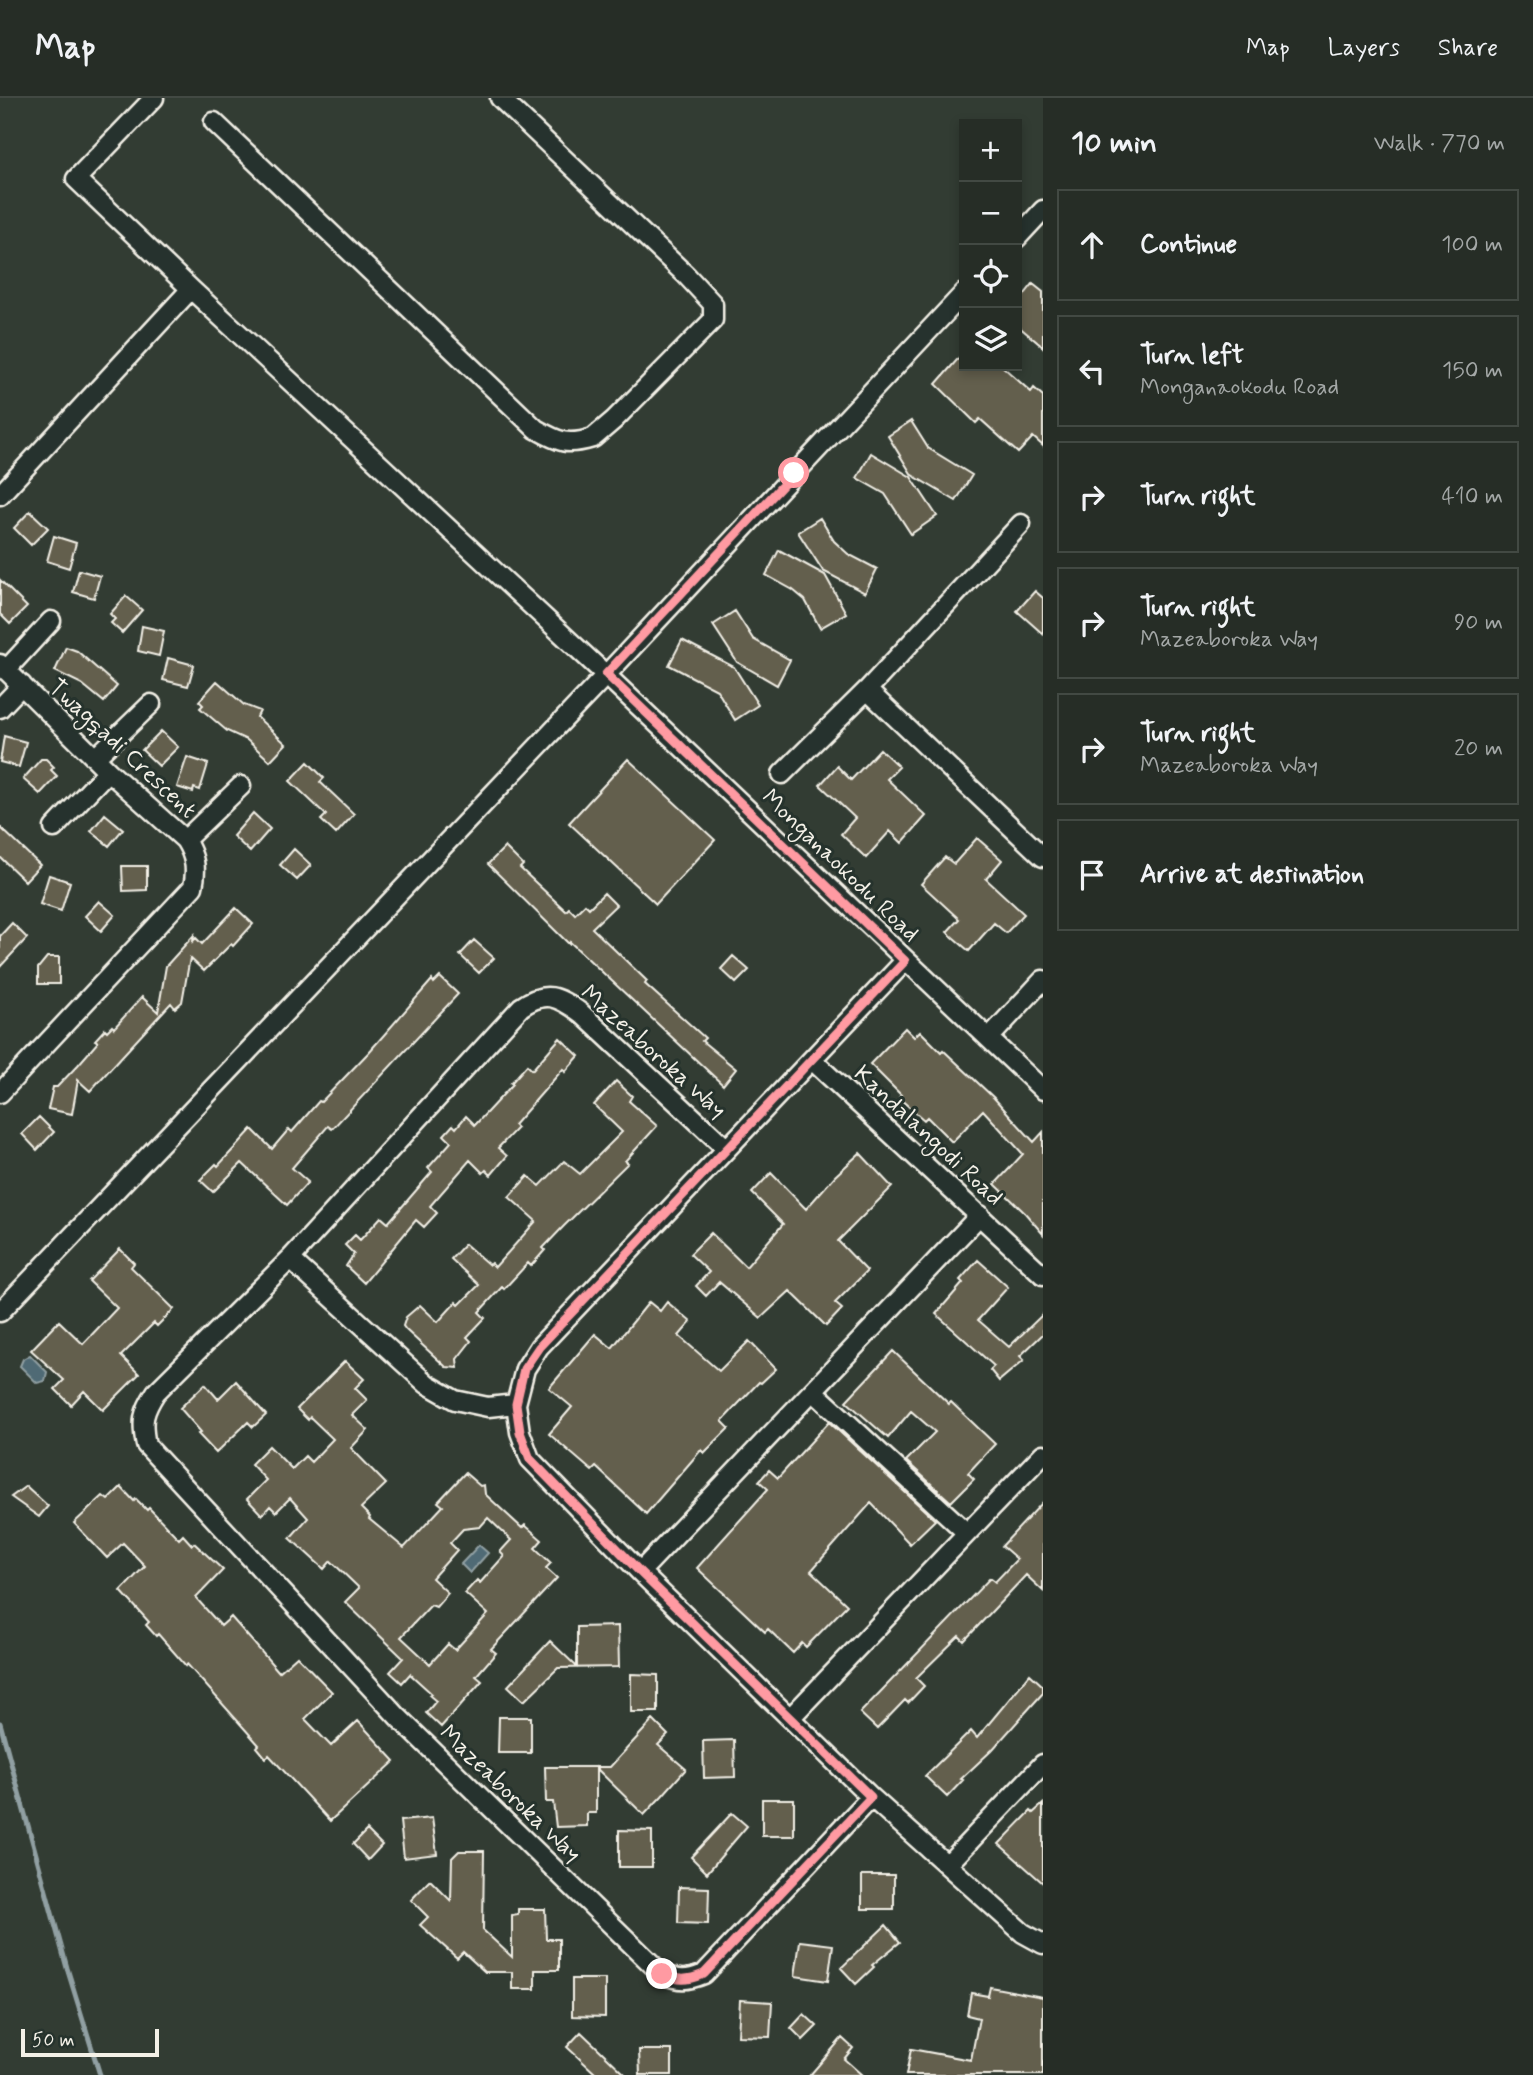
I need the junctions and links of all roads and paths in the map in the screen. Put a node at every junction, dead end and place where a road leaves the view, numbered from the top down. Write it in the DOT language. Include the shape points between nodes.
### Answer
graph roads {
  1 [pos="154,98"];
  2 [pos="500,98"];
  3 [pos="214,122"];
  4 [pos="1043,210"];
  5 [pos="1022,233"];
  6 [pos="191,289"];
  7 [pos="959,298"];
  8 [pos="5,490"];
  9 [pos="1021,524"];
  10 [pos="51,621"];
  11 [pos="3,667"];
  12 [pos="606,674"];
  13 [pos="22,685"];
  14 [pos="867,690"];
  15 [pos="151,704"];
  16 [pos="0,708"];
  17 [pos="95,758"];
  18 [pos="108,771"];
  19 [pos="782,774"];
  20 [pos="241,786"];
  21 [pos="54,828"];
  22 [pos="185,840"];
  23 [pos="1043,857"];
  24 [pos="905,961"];
  25 [pos="1043,980"];
  26 [pos="989,1038"];
  27 [pos="812,1060"];
  28 [pos="1043,1090"];
  29 [pos="0,1093"];
  30 [pos="727,1149"];
  31 [pos="980,1215"];
  32 [pos="290,1259"];
  33 [pos="1043,1275"];
  34 [pos="0,1312"];
  35 [pos="813,1391"];
  36 [pos="516,1404"];
  37 [pos="1043,1454"];
  38 [pos="967,1533"];
  39 [pos="640,1572"];
  40 [pos="791,1717"];
  41 [pos="1043,1764"];
  42 [pos="871,1797"];
  43 [pos="947,1865"];
  44 [pos="1043,1944"];
  1 -- 6 [label="street, Monganaokodu Road" via="76,179"];
  2 -- 3 [label="street" via="713,304 713,320 686,348 593,438 574,444 536,429"];
  4 -- 5 [label="street"];
  6 -- 8 [label="street"];
  6 -- 12 [label="street, Monganaokodu Road"];
  7 -- 12 [label="street"];
  9 -- 14 [label="street"];
  10 -- 11 [label="street"];
  11 -- 13 [label="street, Twagqadi Crescent"];
  12 -- 24 [label="street, Monganaokodu Road"];
  12 -- 34 [label="street"];
  13 -- 16 [label="street"];
  13 -- 17 [label="street, Twagqadi Crescent"];
  14 -- 19 [label="street"];
  14 -- 23 [label="street"];
  15 -- 17 [label="street"];
  17 -- 18 [label="street, Twagqadi Crescent"];
  18 -- 21 [label="street"];
  18 -- 22 [label="street, Twagqadi Crescent"];
  20 -- 22 [label="street"];
  22 -- 29 [label="street, Twagqadi Crescent" via="195,864 192,887"];
  24 -- 26 [label="street, Monganaokodu Road"];
  24 -- 27 [label="street"];
  25 -- 26 [label="street"];
  26 -- 28 [label="street, Monganaokodu Road"];
  27 -- 30 [label="street"];
  27 -- 31 [label="street, Kandalangodi Road"];
  30 -- 32 [label="street, Mazeaboroka Way" via="581,1013 557,998 544,996 521,1007"];
  30 -- 36 [label="street" via="539,1347 524,1369"];
  31 -- 33 [label="street, Kandalangodi Road"];
  31 -- 35 [label="street"];
  32 -- 36 [label="street" via="427,1384 455,1400 488,1407"];
  32 -- 42 [label="street, Mazeaboroka Way" via="156,1392 145,1409 142,1429 146,1445 399,1718 662,1974 678,1980 704,1974"];
  35 -- 38 [label="street"];
  35 -- 39 [label="street"];
  36 -- 39 [label="street" via="530,1459"];
  37 -- 38 [label="street"];
  38 -- 40 [label="street"];
  39 -- 40 [label="street"];
  40 -- 42 [label="street"];
  41 -- 43 [label="street"];
  42 -- 43 [label="street"];
  43 -- 44 [label="street" via="1023,1933"];
}
